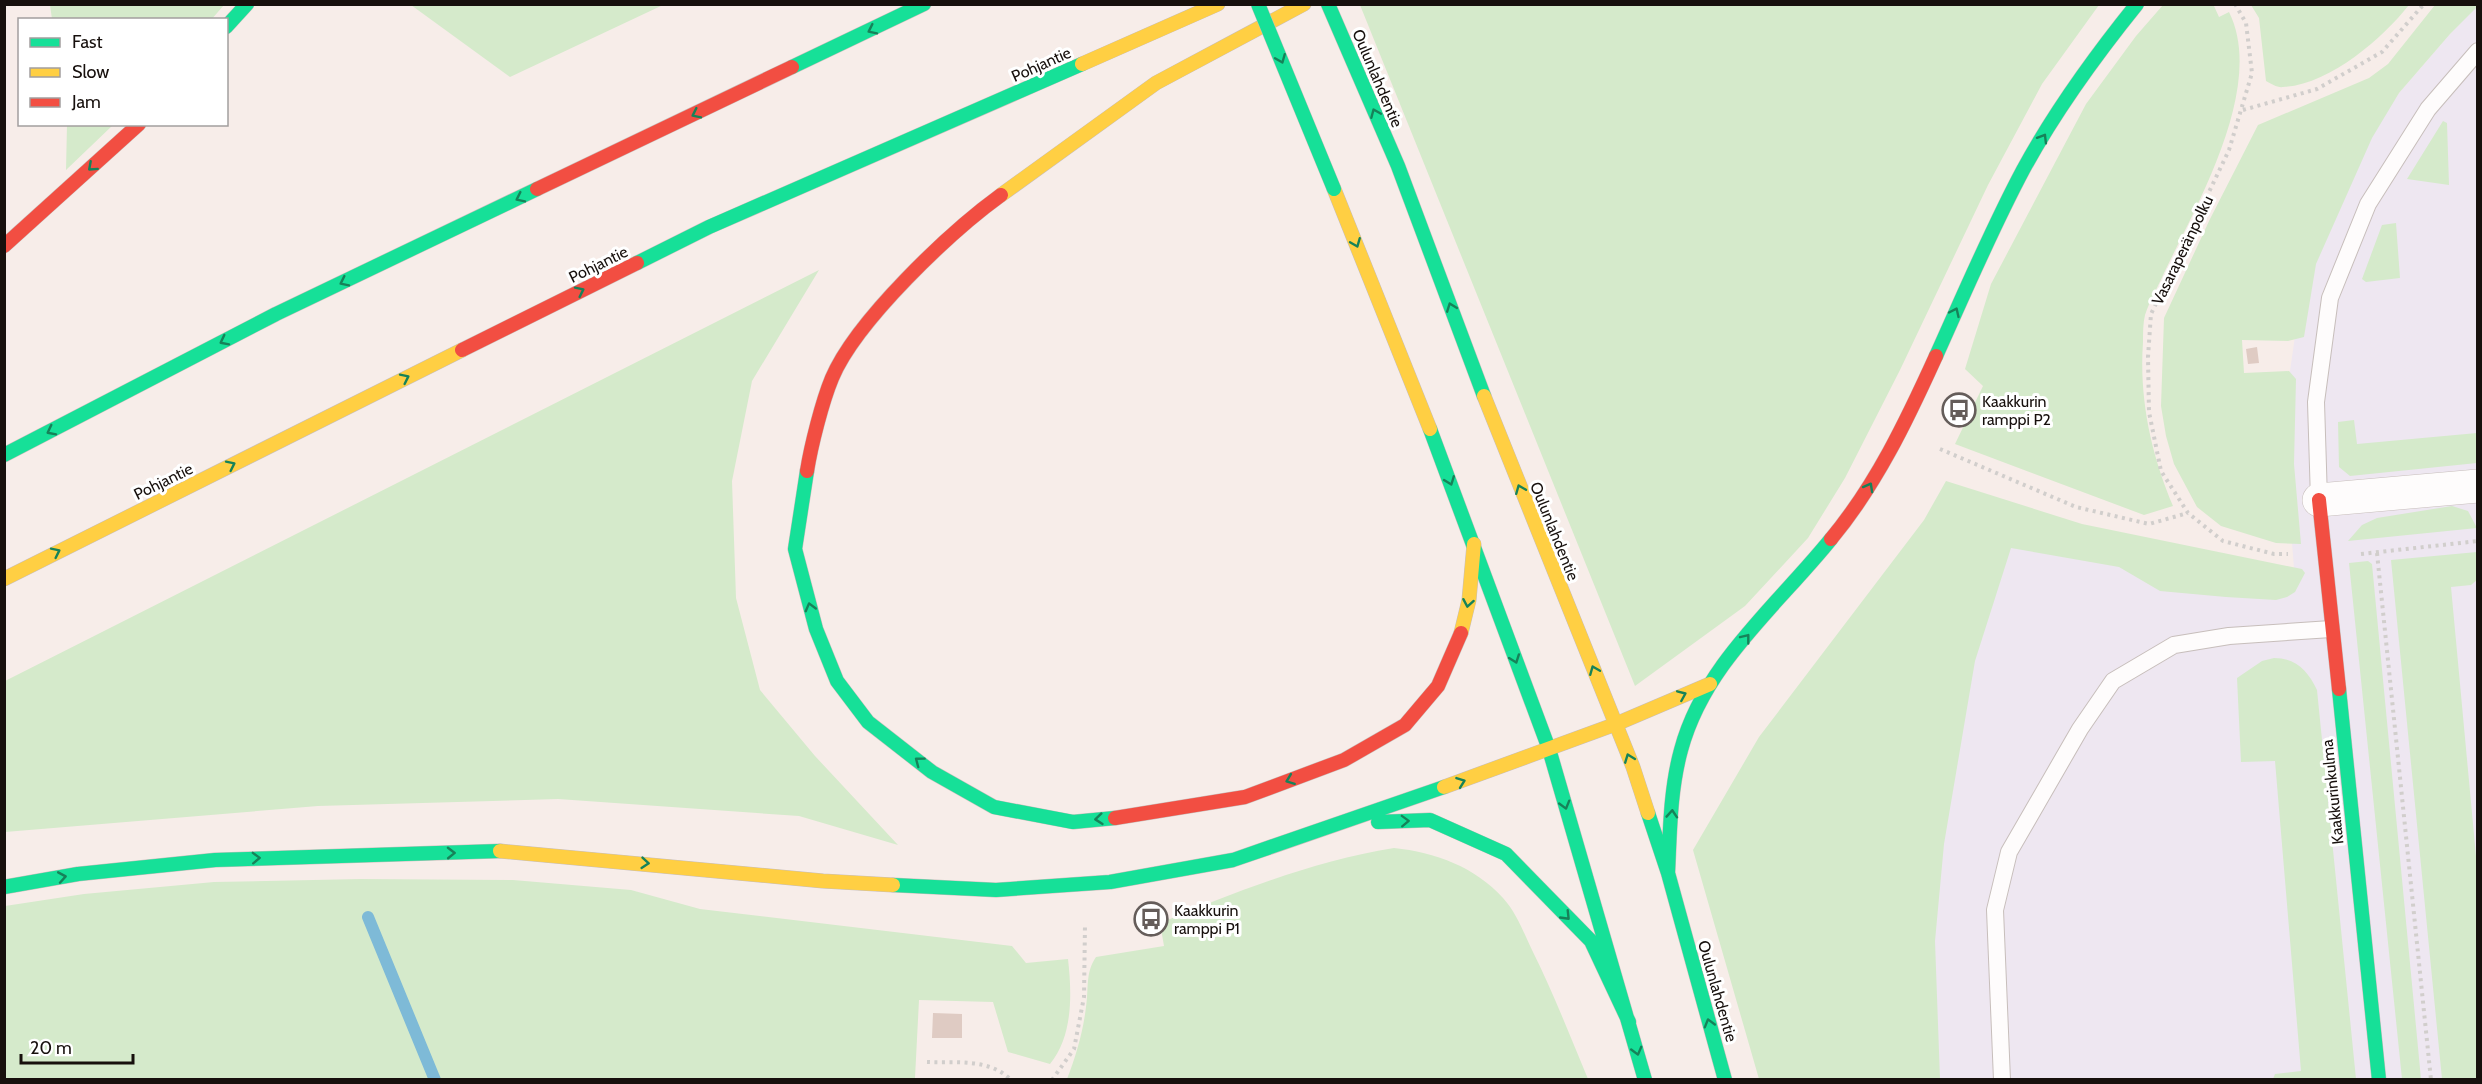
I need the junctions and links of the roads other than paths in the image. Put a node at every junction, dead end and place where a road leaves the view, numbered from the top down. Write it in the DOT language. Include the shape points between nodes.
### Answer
graph roads {
  1 [pos="247,4"];
  2 [pos="924,4"];
  3 [pos="1218,4"];
  4 [pos="1258,4"];
  5 [pos="1304,4"];
  6 [pos="1328,4"];
  7 [pos="2137,4"];
  8 [pos="228,25"];
  9 [pos="2475,54"];
  10 [pos="137,126"];
  11 [pos="4,246"];
  12 [pos="4,455"];
  13 [pos="2478,486"];
  14 [pos="2319,500"];
  15 [pos="1474,544"];
  16 [pos="4,579"];
  17 [pos="2331,629"];
  18 [pos="1710,684"];
  19 [pos="1616,724"];
  20 [pos="1549,749"];
  21 [pos="1346,823"];
  22 [pos="1668,873"];
  23 [pos="4,887"];
  24 [pos="1629,1022"];
  25 [pos="1645,1080"];
  26 [pos="1725,1080"];
  27 [pos="2002,1080"];
  28 [pos="2379,1080"];
  1 -- 8 [label="main road"];
  2 -- 12 [label="main road, one-way" via="276,314"];
  16 -- 3 [label="main road, Pohjantie, one-way" via="709,227"];
  4 -- 15 [label="main road, one-way, bridge"];
  15 -- 5 [label="main road, one-way" via="1469,600 1459,642 1438,686 1405,725 1344,760 1245,797 1148,814 1072,822 994,807 932,772 868,722 837,681 816,629 795,549 796,539 808,464 832,378 863,328 979,212 1156,83"];
  19 -- 6 [label="main road, Oulunlahdentie, one-way" via="1514,476 1398,166"];
  18 -- 7 [label="main road, one-way" via="1754,628 1832,542 1866,492 1905,420 2012,191 2066,99"];
  9 -- 14 [label="lane" via="2428,109 2368,204 2330,298 2316,402"];
  10 -- 11 [label="main road, one-way"];
  13 -- 14 [label="street"];
  14 -- 17 [label="main road, Kaakkurinkulma"];
  15 -- 20 [label="main road, one-way"];
  17 -- 27 [label="lane" via="2229,636 2174,645 2113,681 2069,747 2009,852 1995,910"];
  17 -- 28 [label="main road, Kaakkurinkulma"];
  19 -- 18 [label="main road, one-way"];
  22 -- 18 [label="main road, one-way" via="1673,787 1686,733"];
  19 -- 20 [label="main road"];
  22 -- 19 [label="main road, Oulunlahdentie, one-way"];
  21 -- 20 [label="main road, one-way"];
  20 -- 24 [label="main road, one-way"];
  23 -- 21 [label="main road, one-way" via="78,874 214,860 514,851 823,881 996,890 1110,882 1233,860"];
  21 -- 24 [label="main road, one-way" via="1430,820 1506,854 1591,941"];
  26 -- 22 [label="main road, Oulunlahdentie, one-way"];
  24 -- 25 [label="main road, one-way"];
}
